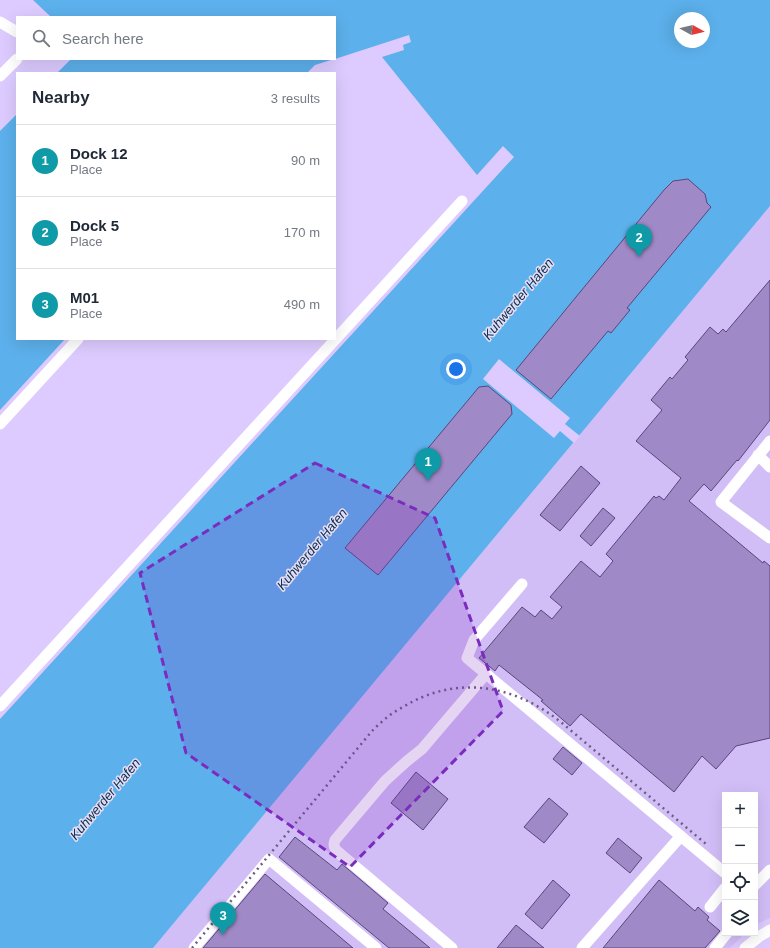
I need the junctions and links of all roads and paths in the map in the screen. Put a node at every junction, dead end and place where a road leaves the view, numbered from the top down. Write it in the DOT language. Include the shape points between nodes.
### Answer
graph roads {
  1 [pos="0,22"];
  2 [pos="16,31"];
  3 [pos="16,60"];
  4 [pos="0,76"];
  5 [pos="462,201"];
  6 [pos="336,339"];
  7 [pos="77,340"];
  8 [pos="335,340"];
  9 [pos="0,424"];
  10 [pos="770,441"];
  11 [pos="758,456"];
  12 [pos="770,467"];
  13 [pos="769,535"];
  14 [pos="522,584"];
  15 [pos="486,674"];
  16 [pos="0,706"];
  17 [pos="681,836"];
  18 [pos="722,870"];
  19 [pos="770,870"];
  20 [pos="758,881"];
  21 [pos="722,892"];
  22 [pos="710,907"];
  23 [pos="770,930"];
  24 [pos="724,936"];
  25 [pos="194,948"];
  26 [pos="376,948"];
  27 [pos="452,948"];
  28 [pos="582,948"];
  29 [pos="714,948"];
  30 [pos="745,948"];
  1 -- 2 [label="street"];
  3 -- 4 [label="street"];
  5 -- 6 [label="street"];
  7 -- 9 [label="street"];
  8 -- 16 [label="street"];
  10 -- 11 [label="street"];
  11 -- 12 [label="street"];
  11 -- 13 [label="street" via="721,502"];
  14 -- 15 [label="street" via="474,640 468,651 466,658"];
  15 -- 17 [label="street"];
  15 -- 27 [label="street" via="422,749 385,781 334,843 337,851"];
  17 -- 18 [label="street"];
  17 -- 28 [label="street"];
  19 -- 20 [label="street"];
  21 -- 22 [label="street"];
  23 -- 30 [label="street"];
  24 -- 29 [label="street"];
  25 -- 26 [label="street" via="269,859"];
}
